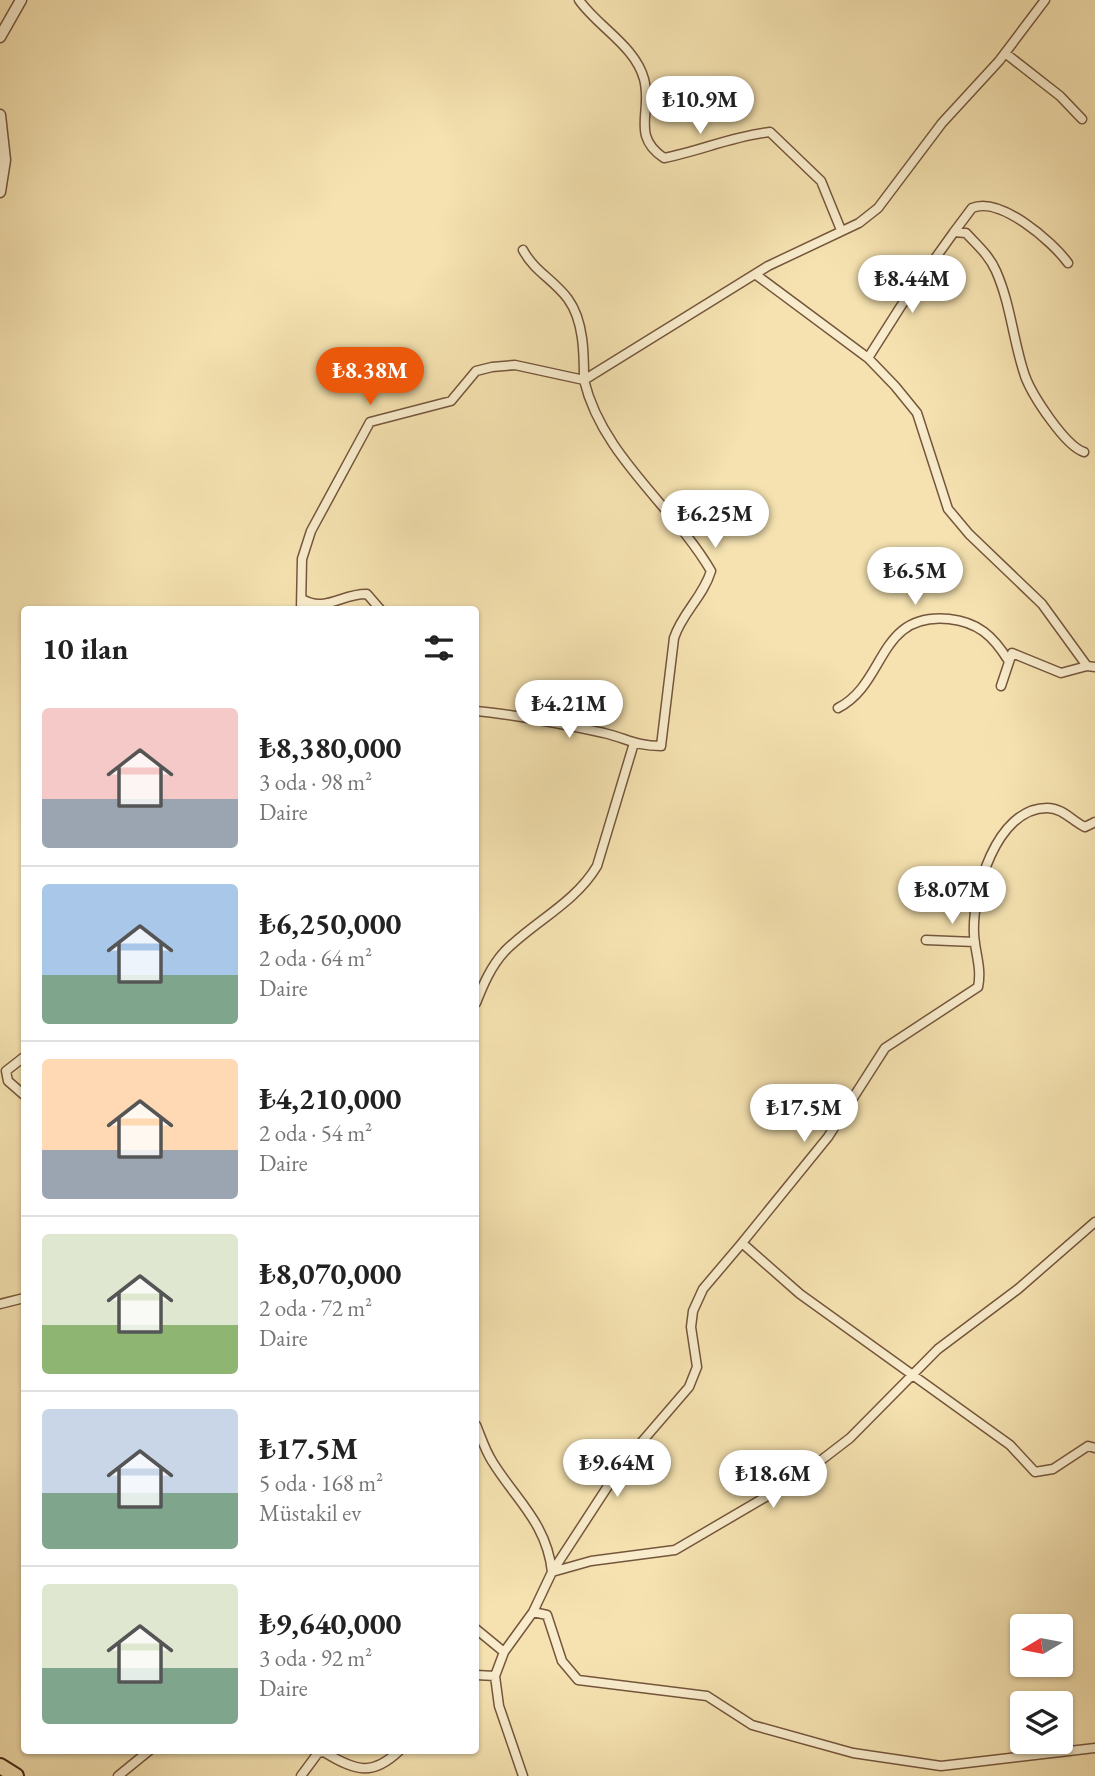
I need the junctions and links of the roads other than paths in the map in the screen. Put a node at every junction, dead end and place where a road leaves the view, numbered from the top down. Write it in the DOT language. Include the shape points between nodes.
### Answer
graph roads {
  1 [pos="21,0"];
  2 [pos="579,0"];
  3 [pos="1045,0"];
  4 [pos="0,37"];
  5 [pos="1005,53"];
  6 [pos="0,115"];
  7 [pos="1082,119"];
  8 [pos="0,192"];
  9 [pos="841,230"];
  10 [pos="954,232"];
  11 [pos="523,250"];
  12 [pos="1068,263"];
  13 [pos="755,274"];
  14 [pos="868,358"];
  15 [pos="584,380"];
  16 [pos="1084,452"];
  17 [pos="301,604"];
  18 [pos="313,606"];
  19 [pos="377,606"];
  20 [pos="1008,660"];
  21 [pos="1091,667"];
  22 [pos="1001,685"];
  23 [pos="838,708"];
  24 [pos="479,711"];
  25 [pos="634,743"];
  26 [pos="1095,822"];
  27 [pos="926,940"];
  28 [pos="975,942"];
  29 [pos="479,996"];
  30 [pos="21,1059"];
  31 [pos="21,1092"];
  32 [pos="1095,1222"];
  33 [pos="742,1243"];
  34 [pos="21,1299"];
  35 [pos="0,1304"];
  36 [pos="911,1374"];
  37 [pos="479,1432"];
  38 [pos="1095,1448"];
  39 [pos="552,1572"];
  40 [pos="533,1612"];
  41 [pos="479,1631"];
  42 [pos="504,1652"];
  43 [pos="479,1675"];
  44 [pos="495,1676"];
  45 [pos="1095,1748"];
  46 [pos="145,1754"];
  47 [pos="317,1754"];
  48 [pos="328,1754"];
  49 [pos="397,1754"];
  50 [pos="0,1766"];
  51 [pos="16,1776"];
  52 [pos="118,1776"];
  53 [pos="301,1776"];
  54 [pos="523,1776"];
  1 -- 4 [label="street"];
  2 -- 9 [label="street" via="631,55 644,80 644,138 653,150 664,158 742,135 770,132 821,181"];
  3 -- 5 [label="street"];
  5 -- 7 [label="street"];
  5 -- 9 [label="street" via="942,123 878,208"];
  6 -- 8 [label="street" via="5,160"];
  9 -- 13 [label="street"];
  10 -- 12 [label="street" via="972,208 994,205 1058,249"];
  10 -- 14 [label="street"];
  10 -- 16 [label="street" via="966,233 985,252 1009,303 1026,376 1061,433"];
  11 -- 15 [label="street" via="530,264 568,299 580,329"];
  13 -- 14 [label="street"];
  13 -- 15 [label="street"];
  14 -- 21 [label="street" via="917,413 948,509 1042,604"];
  15 -- 17 [label="street" via="515,365 492,367 476,371 451,401 370,422 311,531 302,559"];
  15 -- 25 [label="street" via="615,443 641,482 696,546 710,571 699,600 674,638 661,746"];
  18 -- 19 [label="street" via="355,594 367,594"];
  20 -- 21 [label="street" via="1012,653 1061,673"];
  20 -- 22 [label="street"];
  20 -- 23 [label="street" via="979,627 933,617 897,632 866,682"];
  24 -- 25 [label="street" via="551,722"];
  25 -- 29 [label="street" via="597,866 587,883 505,951"];
  26 -- 28 [label="street" via="1085,827 1049,808 1020,818 986,861"];
  27 -- 28 [label="street"];
  28 -- 33 [label="street" via="981,973 978,987 885,1048 828,1138"];
  30 -- 31 [label="street" via="6,1071 8,1080"];
  32 -- 36 [label="street"];
  33 -- 36 [label="street" via="800,1294"];
  33 -- 39 [label="street" via="703,1289 693,1311 697,1367 689,1387 621,1466"];
  34 -- 35 [label="street"];
  36 -- 38 [label="street" via="1010,1446 1035,1472 1052,1469 1088,1447"];
  36 -- 39 [label="street" via="850,1438 798,1478 675,1550 591,1561"];
  37 -- 39 [label="street" via="492,1461 523,1500 550,1550"];
  39 -- 40 [label="street"];
  40 -- 42 [label="street"];
  40 -- 45 [label="street" via="547,1615 562,1661 578,1680 707,1696 752,1725 853,1753 941,1766"];
  41 -- 42 [label="street"];
  42 -- 44 [label="street"];
  43 -- 44 [label="street"];
  44 -- 54 [label="street" via="499,1706"];
  46 -- 52 [label="street"];
  47 -- 53 [label="street"];
  48 -- 49 [label="street" via="360,1774 374,1775"];
  50 -- 51 [label="highway"];
}
